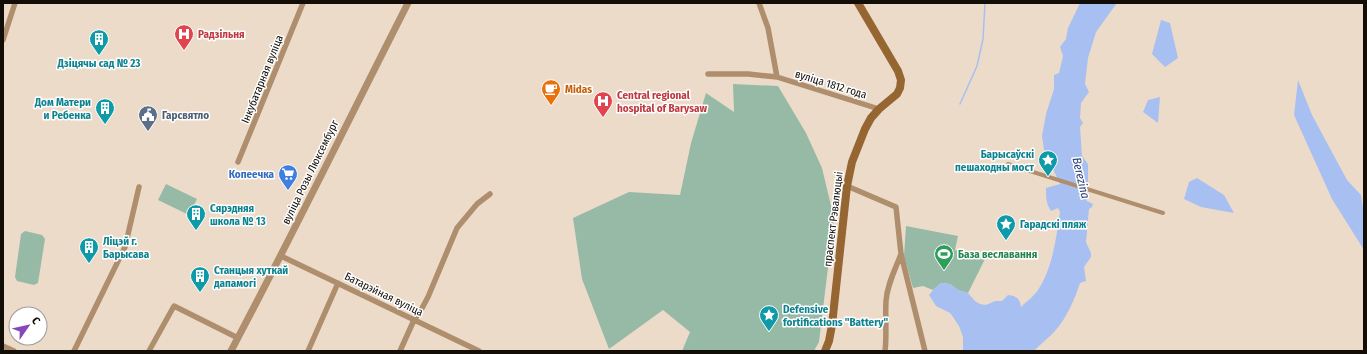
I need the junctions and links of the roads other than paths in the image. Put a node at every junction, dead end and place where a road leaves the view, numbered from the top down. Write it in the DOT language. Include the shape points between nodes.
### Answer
graph roads {
  1 [pos="15,3"];
  2 [pos="303,3"];
  3 [pos="408,3"];
  4 [pos="759,3"];
  5 [pos="858,3"];
  6 [pos="3,40"];
  7 [pos="708,74"];
  8 [pos="777,77"];
  9 [pos="879,110"];
  10 [pos="238,162"];
  11 [pos="1008,164"];
  12 [pos="847,186"];
  13 [pos="139,187"];
  14 [pos="490,194"];
  15 [pos="1163,213"];
  16 [pos="901,254"];
  17 [pos="281,256"];
  18 [pos="338,283"];
  19 [pos="414,320"];
  20 [pos="238,338"];
  21 [pos="3,346"];
  22 [pos="14,351"];
  23 [pos="74,351"];
  24 [pos="149,351"];
  25 [pos="231,351"];
  26 [pos="308,351"];
  27 [pos="400,351"];
  28 [pos="479,351"];
  29 [pos="825,351"];
  30 [pos="885,351"];
  31 [pos="925,351"];
  1 -- 6 [label="street"];
  2 -- 10 [label="street, Інкубатарная вуліца"];
  3 -- 17 [label="street, вуліца Розы Люксембург"];
  4 -- 8 [label="street" via="768,28"];
  5 -- 9 [label="main road, праспект Рэвалюцыі" via="901,80 897,94"];
  7 -- 8 [label="street, вуліца 1812 года"];
  8 -- 9 [label="street, вуліца 1812 года"];
  9 -- 12 [label="main road, праспект Рэвалюцыі" via="865,129 852,162"];
  11 -- 15 [label="street"];
  12 -- 16 [label="street" via="896,207"];
  12 -- 29 [label="main road, праспект Рэвалюцыі" via="832,325"];
  13 -- 23 [label="street" via="124,247"];
  14 -- 19 [label="street" via="457,228 428,297"];
  16 -- 30 [label="street" via="888,286"];
  16 -- 31 [label="street"];
  17 -- 18 [label="street, Батарэйная вуліца"];
  17 -- 20 [label="street, вуліца Розы Люксембург"];
  18 -- 19 [label="street, Батарэйная вуліца"];
  18 -- 26 [label="street"];
  19 -- 27 [label="street"];
  19 -- 28 [label="street, Батарэйная вуліца"];
  20 -- 24 [label="street" via="174,306"];
  20 -- 25 [label="street, вуліца Розы Люксембург"];
  21 -- 22 [label="street"];
}
